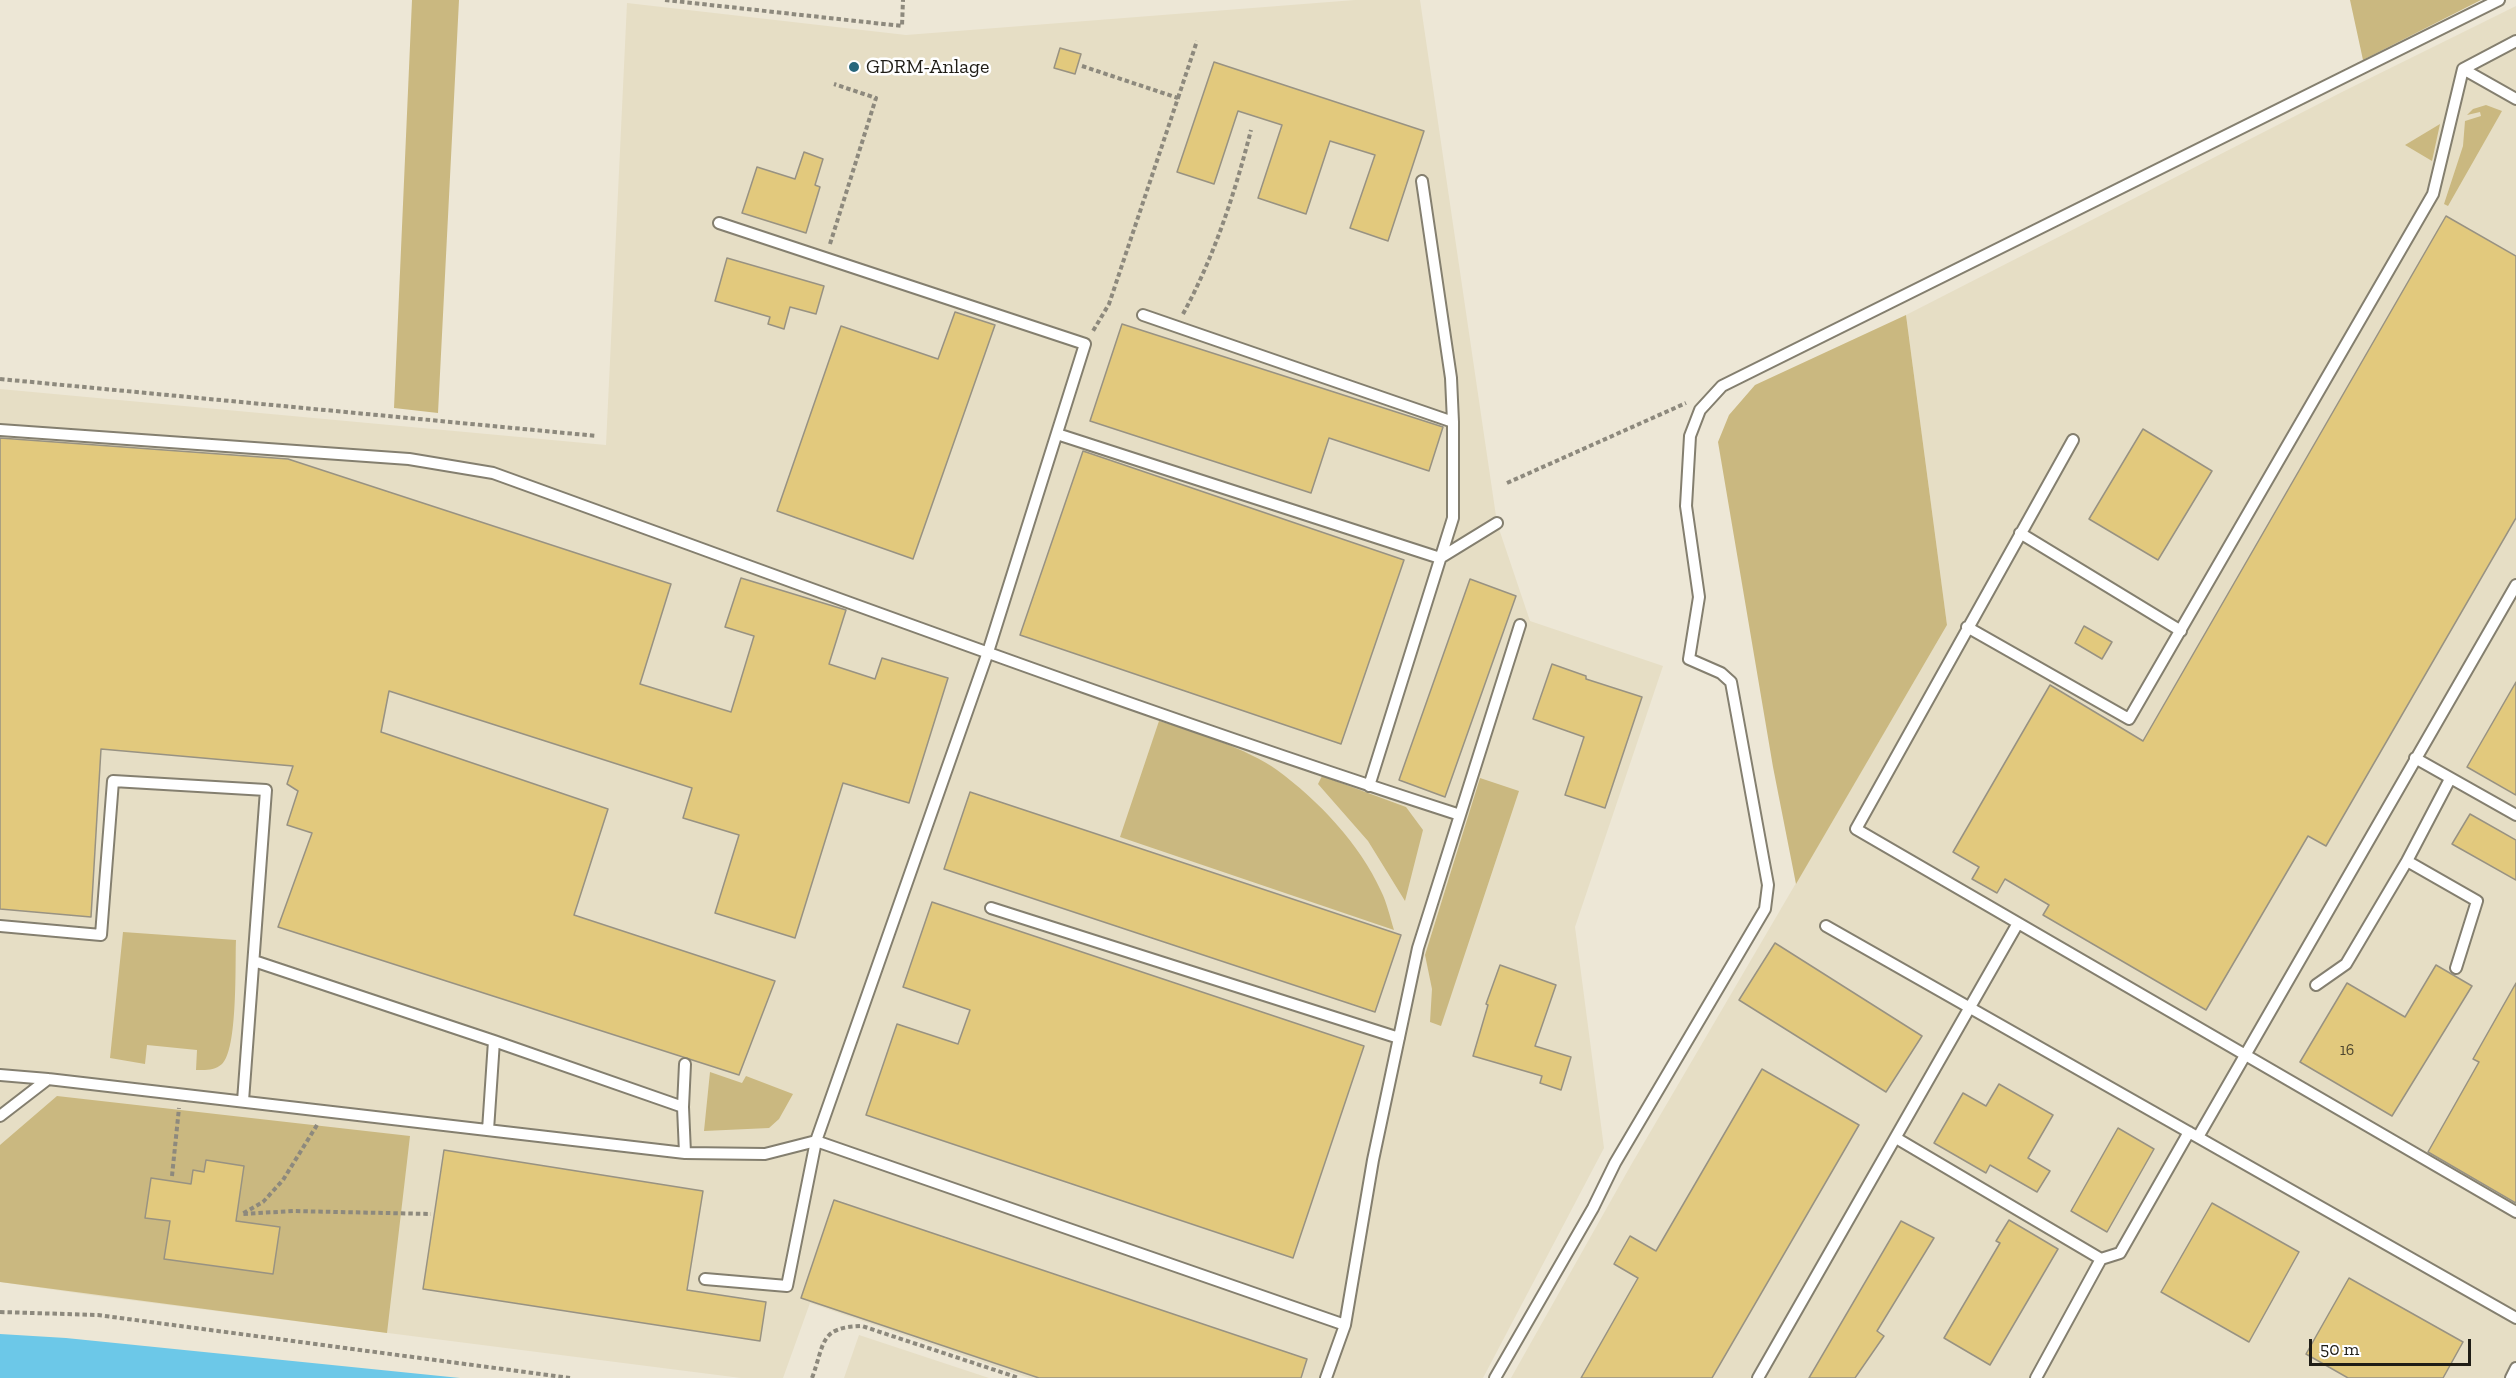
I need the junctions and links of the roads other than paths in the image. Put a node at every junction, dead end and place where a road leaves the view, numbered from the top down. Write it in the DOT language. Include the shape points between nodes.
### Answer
graph roads {
  1 [pos="2499,0"];
  2 [pos="2516,41"];
  3 [pos="2463,69"];
  4 [pos="2516,99"];
  5 [pos="1422,182"];
  6 [pos="719,223"];
  7 [pos="1143,315"];
  8 [pos="1453,422"];
  9 [pos="0,430"];
  10 [pos="1057,434"];
  11 [pos="2073,440"];
  12 [pos="1497,523"];
  13 [pos="2020,534"];
  14 [pos="1440,558"];
  15 [pos="2516,585"];
  16 [pos="1520,625"];
  17 [pos="1967,627"];
  18 [pos="2181,631"];
  19 [pos="988,652"];
  20 [pos="2415,758"];
  21 [pos="2450,779"];
  22 [pos="1369,786"];
  23 [pos="1460,815"];
  24 [pos="2516,815"];
  25 [pos="2407,861"];
  26 [pos="991,908"];
  27 [pos="2018,923"];
  28 [pos="0,926"];
  29 [pos="1826,926"];
  30 [pos="254,961"];
  31 [pos="2456,968"];
  32 [pos="2316,985"];
  33 [pos="1970,1008"];
  34 [pos="1399,1038"];
  35 [pos="494,1041"];
  36 [pos="2246,1055"];
  37 [pos="684,1064"];
  38 [pos="0,1075"];
  39 [pos="48,1078"];
  40 [pos="243,1101"];
  41 [pos="683,1107"];
  42 [pos="0,1116"];
  43 [pos="488,1130"];
  44 [pos="2193,1135"];
  45 [pos="1896,1138"];
  46 [pos="816,1141"];
  47 [pos="684,1153"];
  48 [pos="2516,1212"];
  49 [pos="2101,1258"];
  50 [pos="705,1279"];
  51 [pos="2516,1318"];
  52 [pos="1345,1325"];
  53 [pos="2516,1368"];
  54 [pos="1326,1378"];
  55 [pos="1495,1378"];
  56 [pos="1758,1378"];
  57 [pos="2036,1378"];
  58 [pos="2511,1378"];
  1 -- 55 [label="lane" via="1760,366 1722,386 1700,410 1690,436 1686,506 1699,597 1689,658 1731,682 1768,885 1765,909 1615,1163"];
  2 -- 3 [label="lane"];
  3 -- 4 [label="lane"];
  3 -- 18 [label="lane" via="2433,194"];
  5 -- 8 [label="lane"];
  6 -- 10 [label="lane" via="1085,344"];
  7 -- 8 [label="lane"];
  8 -- 14 [label="lane" via="1453,518"];
  9 -- 19 [label="lane" via="409,459 493,473"];
  10 -- 14 [label="lane"];
  10 -- 19 [label="lane"];
  11 -- 13 [label="lane"];
  12 -- 14 [label="lane"];
  13 -- 17 [label="lane"];
  13 -- 18 [label="lane"];
  14 -- 22 [label="lane"];
  15 -- 20 [label="lane"];
  16 -- 23 [label="lane"];
  17 -- 18 [label="lane" via="2129,719"];
  17 -- 27 [label="lane" via="1856,829"];
  19 -- 22 [label="lane"];
  19 -- 46 [label="lane"];
  20 -- 21 [label="lane"];
  20 -- 36 [label="lane"];
  21 -- 24 [label="lane"];
  21 -- 25 [label="lane"];
  22 -- 23 [label="lane"];
  23 -- 34 [label="lane" via="1418,948"];
  25 -- 31 [label="lane" via="2477,902"];
  25 -- 32 [label="lane" via="2346,964"];
  26 -- 34 [label="lane"];
  27 -- 33 [label="lane"];
  27 -- 36 [label="lane"];
  28 -- 30 [label="lane" via="101,935 114,781 266,790"];
  29 -- 33 [label="lane"];
  30 -- 35 [label="lane"];
  30 -- 40 [label="lane"];
  33 -- 44 [label="lane"];
  33 -- 45 [label="lane"];
  34 -- 52 [label="lane"];
  35 -- 41 [label="lane"];
  35 -- 43 [label="lane"];
  36 -- 44 [label="lane"];
  36 -- 48 [label="lane"];
  37 -- 41 [label="lane"];
  38 -- 39 [label="lane"];
  39 -- 40 [label="lane"];
  39 -- 42 [label="lane"];
  40 -- 43 [label="lane"];
  41 -- 47 [label="lane"];
  43 -- 47 [label="lane"];
  44 -- 49 [label="lane" via="2120,1253"];
  44 -- 51 [label="lane"];
  45 -- 49 [label="lane"];
  45 -- 56 [label="lane"];
  46 -- 47 [label="lane" via="765,1154"];
  46 -- 50 [label="lane" via="787,1286"];
  46 -- 52 [label="lane"];
  49 -- 57 [label="lane"];
  52 -- 54 [label="lane"];
  53 -- 58 [label="lane"];
}
